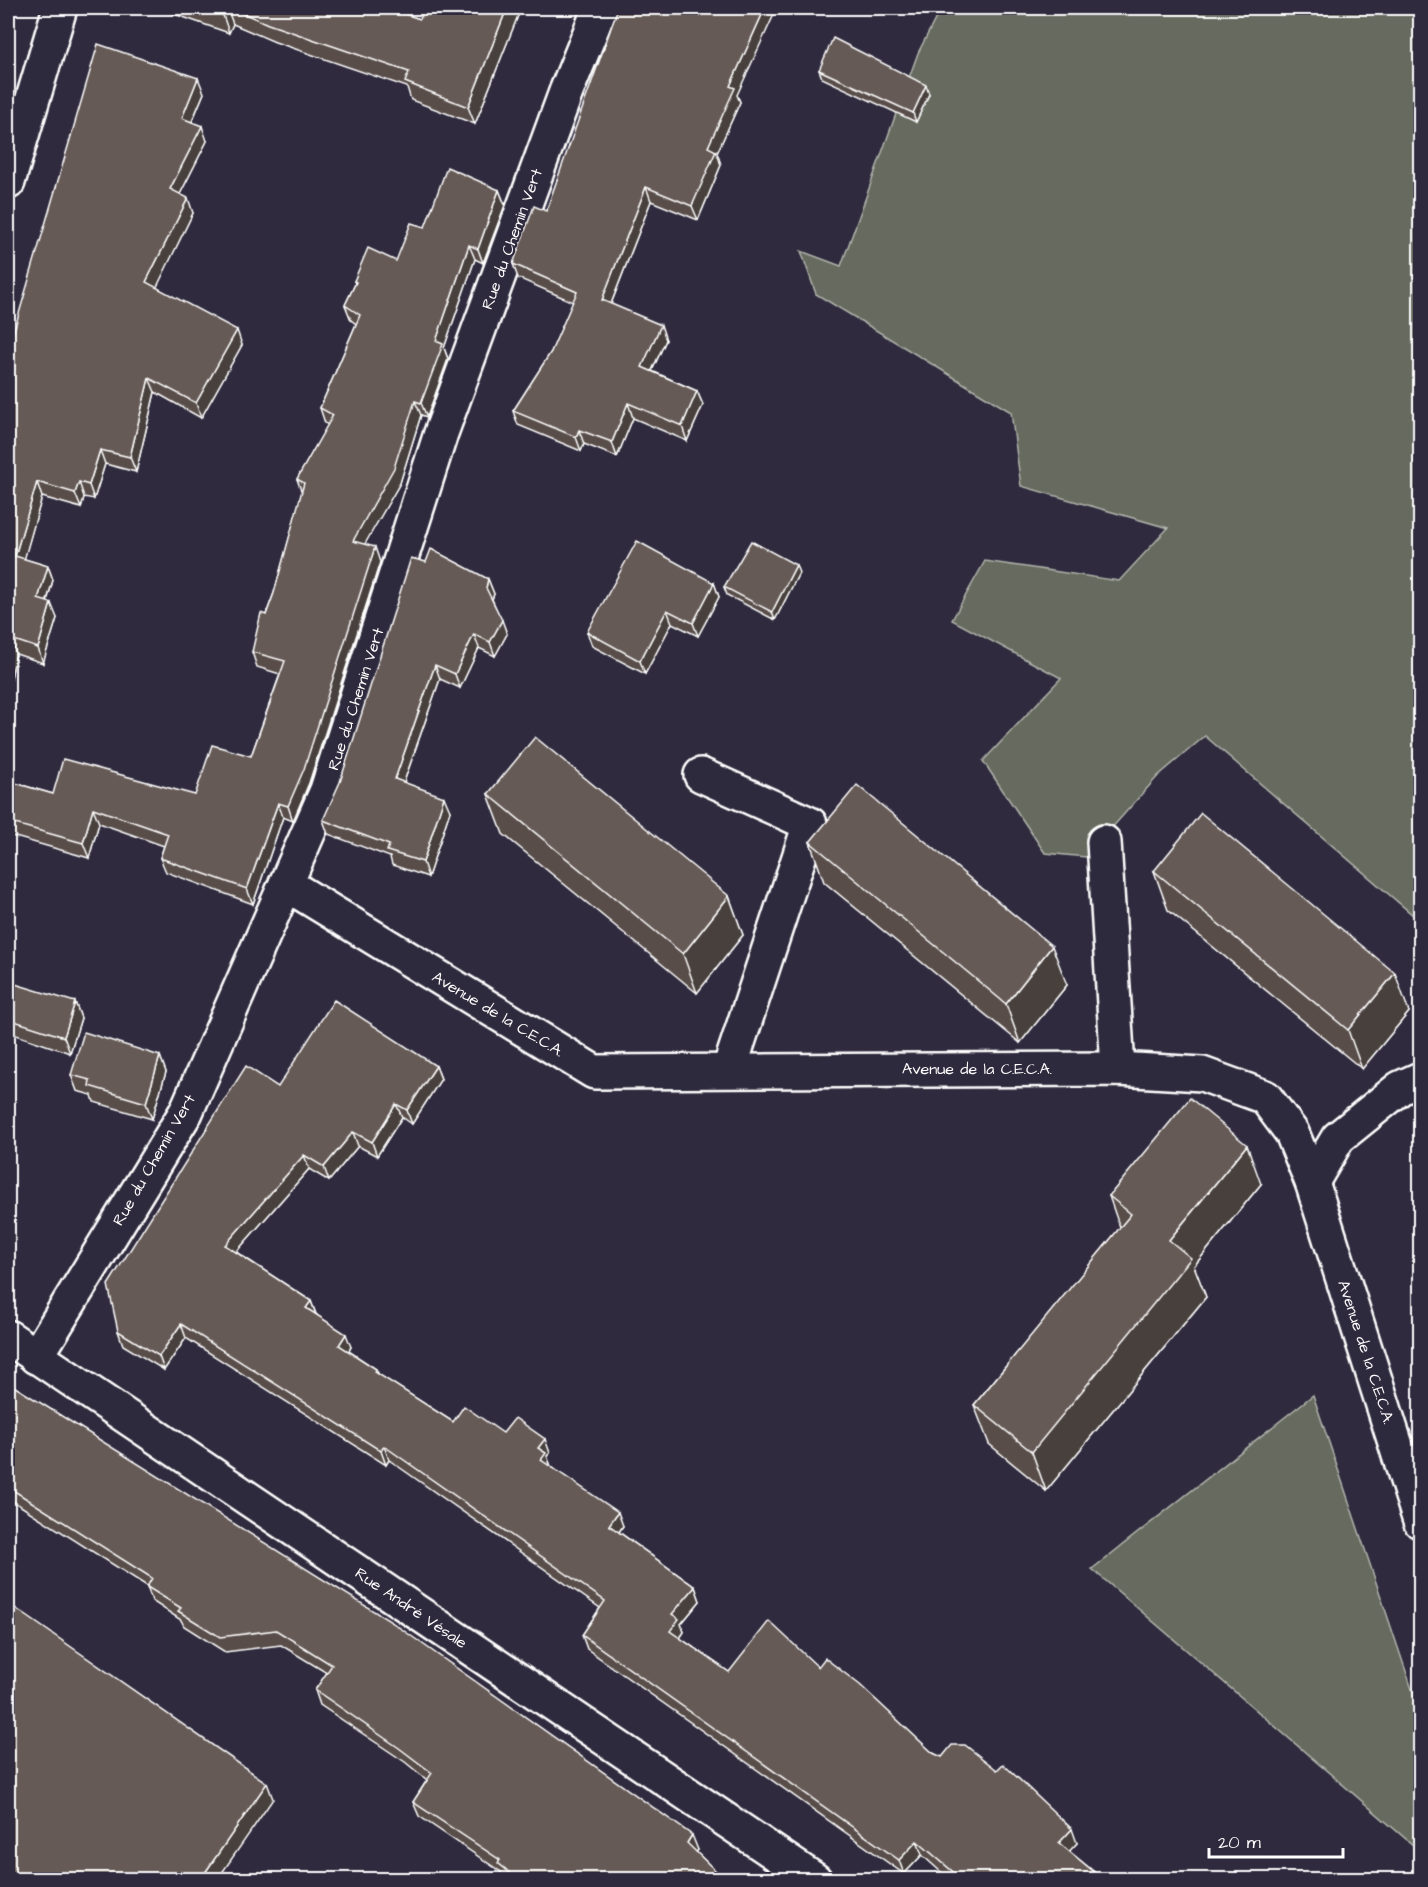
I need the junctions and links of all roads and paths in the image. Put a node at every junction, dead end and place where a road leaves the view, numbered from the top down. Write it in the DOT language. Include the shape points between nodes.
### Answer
graph roads {
  1 [pos="60,8"];
  2 [pos="600,8"];
  3 [pos="8,182"];
  4 [pos="701,775"];
  5 [pos="1104,842"];
  6 [pos="286,884"];
  7 [pos="1118,1069"];
  8 [pos="729,1070"];
  9 [pos="1420,1079"];
  10 [pos="1312,1182"];
  11 [pos="8,1337"];
  12 [pos="36,1357"];
  13 [pos="1420,1521"];
  14 [pos="815,1880"];
  1 -- 3 [label="street"];
  2 -- 6 [label="street, Rue du Chemin Vert" via="441,433 327,790"];
  4 -- 8 [label="street" via="810,824"];
  5 -- 7 [label="street"];
  6 -- 8 [label="street, Avenue de la C.E.C.A." via="594,1072"];
  6 -- 12 [label="street, Rue du Chemin Vert" via="186,1112"];
  7 -- 8 [label="street, Avenue de la C.E.C.A."];
  7 -- 10 [label="street, Avenue de la C.E.C.A." via="1202,1074 1264,1097 1292,1134"];
  9 -- 10 [label="street" via="1400,1089 1338,1138"];
  10 -- 13 [label="street, Avenue de la C.E.C.A."];
  11 -- 12 [label="street, Rue André Vésale"];
  12 -- 14 [label="street, Rue André Vésale"];
}
